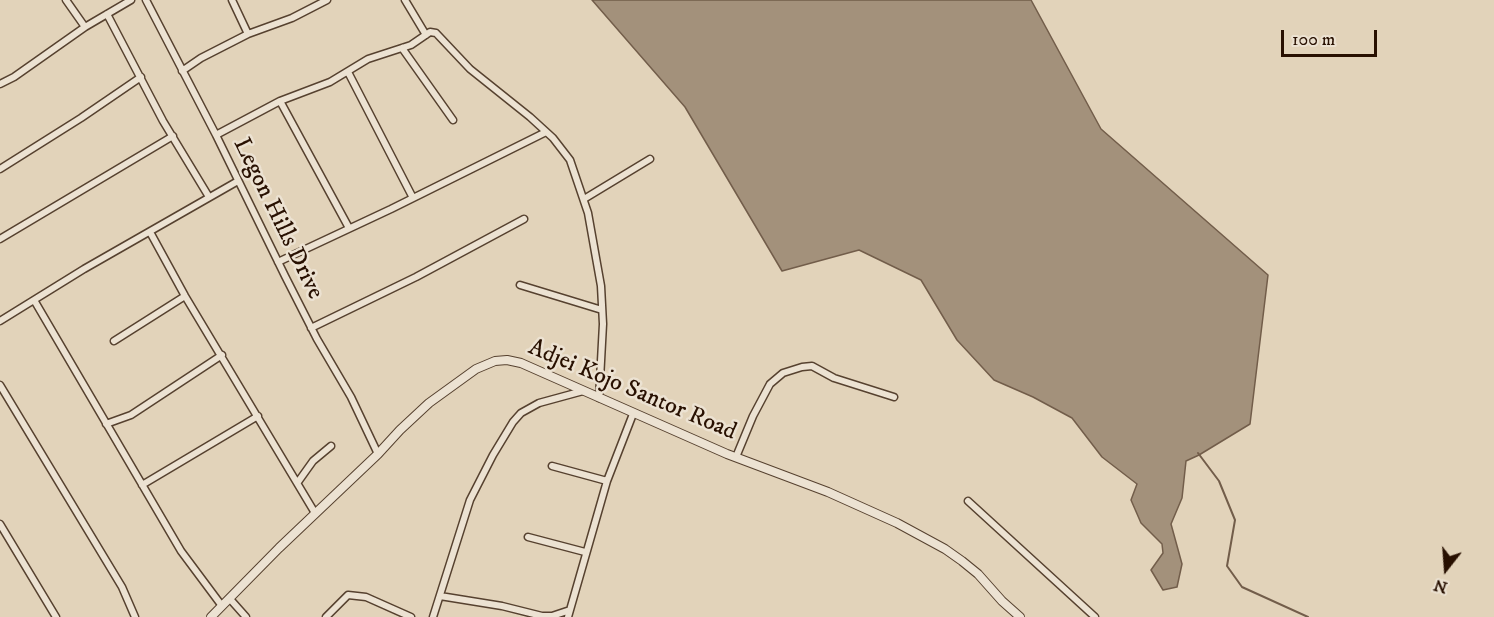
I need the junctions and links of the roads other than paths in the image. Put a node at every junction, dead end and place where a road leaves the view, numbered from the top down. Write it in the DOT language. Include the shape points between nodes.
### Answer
graph roads {
  1 [pos="66,0"];
  2 [pos="131,0"];
  3 [pos="146,0"];
  4 [pos="232,0"];
  5 [pos="327,0"];
  6 [pos="405,0"];
  7 [pos="107,14"];
  8 [pos="85,27"];
  9 [pos="248,34"];
  10 [pos="426,35"];
  11 [pos="402,48"];
  12 [pos="182,71"];
  13 [pos="348,72"];
  14 [pos="141,77"];
  15 [pos="0,84"];
  16 [pos="280,101"];
  17 [pos="453,120"];
  18 [pos="546,132"];
  19 [pos="216,135"];
  20 [pos="173,136"];
  21 [pos="650,159"];
  22 [pos="0,169"];
  23 [pos="238,181"];
  24 [pos="209,197"];
  25 [pos="413,198"];
  26 [pos="585,199"];
  27 [pos="524,219"];
  28 [pos="349,228"];
  29 [pos="150,232"];
  30 [pos="0,239"];
  31 [pos="278,262"];
  32 [pos="520,285"];
  33 [pos="186,296"];
  34 [pos="34,300"];
  35 [pos="602,310"];
  36 [pos="0,321"];
  37 [pos="311,328"];
  38 [pos="114,341"];
  39 [pos="222,355"];
  40 [pos="0,385"];
  41 [pos="583,391"];
  42 [pos="894,397"];
  43 [pos="599,398"];
  44 [pos="633,414"];
  45 [pos="258,416"];
  46 [pos="106,424"];
  47 [pos="331,446"];
  48 [pos="378,454"];
  49 [pos="736,457"];
  50 [pos="552,466"];
  51 [pos="607,481"];
  52 [pos="298,482"];
  53 [pos="142,485"];
  54 [pos="968,501"];
  55 [pos="315,513"];
  56 [pos="0,524"];
  57 [pos="528,537"];
  58 [pos="585,552"];
  59 [pos="440,596"];
  60 [pos="230,599"];
  61 [pos="222,606"];
  62 [pos="569,613"];
  63 [pos="56,617"];
  64 [pos="135,617"];
  65 [pos="211,617"];
  66 [pos="246,617"];
  67 [pos="326,617"];
  68 [pos="411,617"];
  69 [pos="433,617"];
  70 [pos="1020,617"];
  71 [pos="1095,617"];
  1 -- 8 [label="street"];
  2 -- 7 [label="street"];
  3 -- 12 [label="street, Legon Hills Drive"];
  4 -- 9 [label="street"];
  5 -- 9 [label="street"];
  6 -- 10 [label="street"];
  7 -- 8 [label="street"];
  7 -- 14 [label="street"];
  8 -- 15 [label="street"];
  9 -- 12 [label="street"];
  10 -- 11 [label="street"];
  10 -- 18 [label="street" via="436,33 470,69"];
  11 -- 13 [label="street" via="369,59"];
  11 -- 17 [label="street"];
  12 -- 19 [label="street, Legon Hills Drive"];
  13 -- 16 [label="street"];
  13 -- 25 [label="street"];
  14 -- 20 [label="street"];
  14 -- 22 [label="street"];
  16 -- 19 [label="street"];
  16 -- 28 [label="street"];
  18 -- 25 [label="street"];
  18 -- 26 [label="street" via="570,160"];
  19 -- 23 [label="street, Legon Hills Drive"];
  20 -- 24 [label="street"];
  20 -- 30 [label="street"];
  21 -- 26 [label="street"];
  23 -- 24 [label="street"];
  23 -- 31 [label="street, Legon Hills Drive"];
  24 -- 29 [label="street"];
  25 -- 28 [label="street"];
  26 -- 35 [label="street"];
  27 -- 37 [label="street"];
  28 -- 31 [label="street"];
  29 -- 33 [label="street"];
  29 -- 34 [label="street"];
  31 -- 37 [label="street, Legon Hills Drive"];
  32 -- 35 [label="street"];
  33 -- 38 [label="street"];
  33 -- 39 [label="street"];
  34 -- 36 [label="street"];
  34 -- 46 [label="street"];
  35 -- 43 [label="street"];
  37 -- 48 [label="street, Legon Hills Drive"];
  39 -- 45 [label="street"];
  39 -- 46 [label="street" via="131,415"];
  40 -- 64 [label="street" via="122,587"];
  41 -- 43 [label="street, Adjei Kojo Santor Road"];
  41 -- 48 [label="street, Adjei Kojo Santor Road" via="521,363 495,361 476,369 429,403"];
  41 -- 59 [label="street" via="539,403 513,422 470,500"];
  42 -- 49 [label="street" via="834,378 812,366 783,373 770,384"];
  43 -- 44 [label="street, Adjei Kojo Santor Road"];
  44 -- 49 [label="street, Adjei Kojo Santor Road"];
  44 -- 51 [label="street"];
  45 -- 52 [label="street"];
  45 -- 53 [label="street"];
  46 -- 53 [label="street"];
  47 -- 52 [label="street" via="313,461"];
  48 -- 55 [label="street, Adjei Kojo Santor Road"];
  49 -- 70 [label="street, Adjei Kojo Santor Road" via="856,504 926,538 978,574"];
  50 -- 51 [label="street"];
  51 -- 58 [label="street"];
  52 -- 55 [label="street"];
  53 -- 61 [label="street" via="185,557"];
  54 -- 71 [label="street"];
  55 -- 60 [label="street, Adjei Kojo Santor Road"];
  56 -- 63 [label="street"];
  57 -- 58 [label="street"];
  58 -- 62 [label="street"];
  59 -- 62 [label="street" via="542,616"];
  59 -- 69 [label="street"];
  60 -- 61 [label="street, Adjei Kojo Santor Road"];
  60 -- 66 [label="street"];
  61 -- 65 [label="street, Adjei Kojo Santor Road"];
  67 -- 68 [label="street" via="348,596 366,597"];
}
